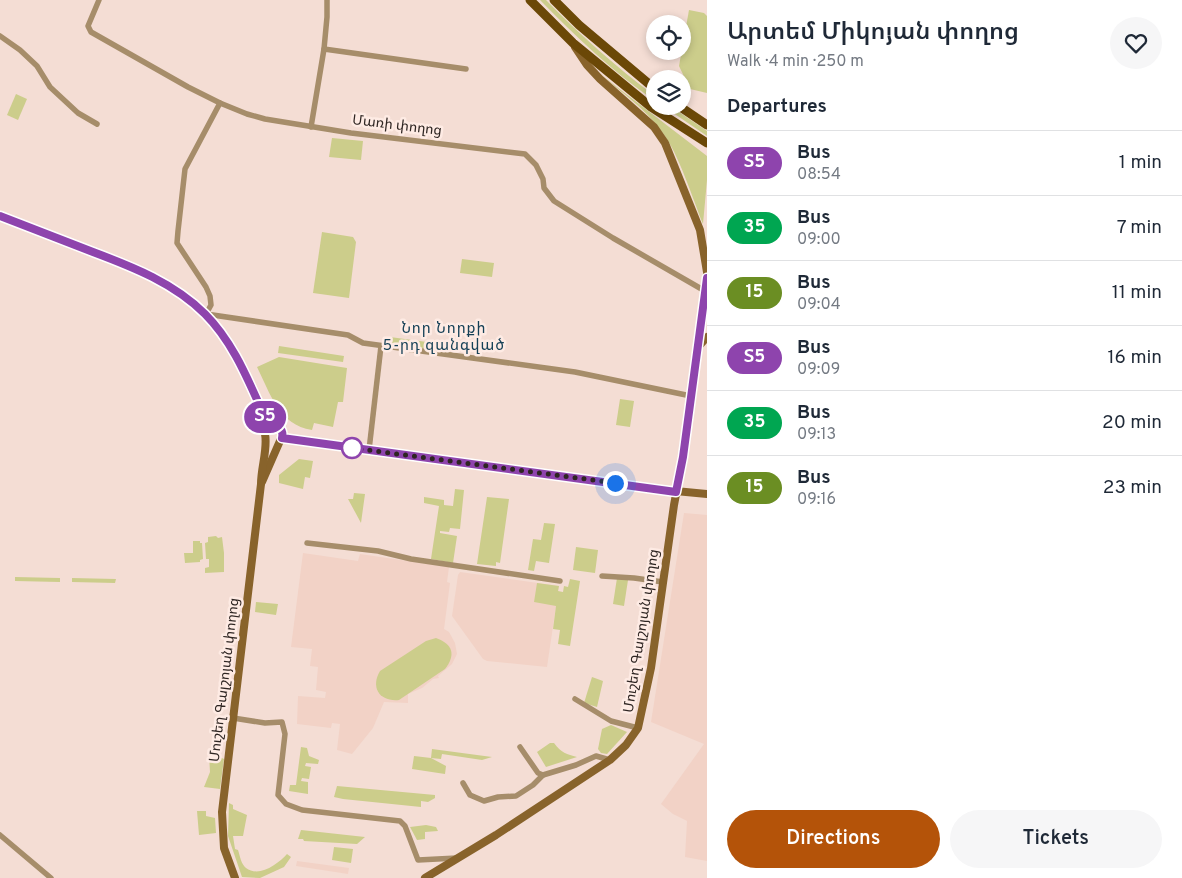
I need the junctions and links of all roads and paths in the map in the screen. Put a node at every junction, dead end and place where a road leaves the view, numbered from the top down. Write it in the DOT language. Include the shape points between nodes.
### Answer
graph roads {
  1 [pos="99,0"];
  2 [pos="327,0"];
  3 [pos="530,0"];
  4 [pos="554,0"];
  5 [pos="0,36"];
  6 [pos="573,43"];
  7 [pos="324,49"];
  8 [pos="466,69"];
  9 [pos="646,81"];
  10 [pos="220,103"];
  11 [pos="691,114"];
  12 [pos="97,124"];
  13 [pos="707,125"];
  14 [pos="311,127"];
  15 [pos="707,143"];
  16 [pos="0,216"];
  17 [pos="707,272"];
  18 [pos="707,278"];
  19 [pos="705,291"];
  20 [pos="206,314"];
  21 [pos="707,337"];
  22 [pos="381,346"];
  23 [pos="698,348"];
  24 [pos="691,396"];
  25 [pos="269,426"];
  26 [pos="266,439"];
  27 [pos="280,440"];
  28 [pos="369,450"];
  29 [pos="262,484"];
  30 [pos="676,492"];
  31 [pos="707,494"];
  32 [pos="307,543"];
  33 [pos="602,576"];
  34 [pos="560,581"];
  35 [pos="663,582"];
  36 [pos="575,699"];
  37 [pos="233,718"];
  38 [pos="638,728"];
  39 [pos="520,747"];
  40 [pos="610,760"];
  41 [pos="542,775"];
  42 [pos="463,782"];
  43 [pos="0,835"];
  44 [pos="457,858"];
  45 [pos="51,878"];
  46 [pos="235,878"];
  47 [pos="425,878"];
  1 -- 10 [label="street, Մառի փողոց" via="88,26 90,32"];
  2 -- 7 [label="street"];
  3 -- 6 [label="main road"];
  4 -- 9 [label="main road"];
  5 -- 12 [label="street" via="38,66 50,87 78,113"];
  6 -- 15 [label="main road" via="651,107"];
  6 -- 17 [label="main road" via="587,65 654,127 665,143 700,230"];
  7 -- 8 [label="street"];
  7 -- 14 [label="street"];
  10 -- 14 [label="street, Մառի փողոց" via="265,118"];
  10 -- 20 [label="street" via="185,170 177,243 210,296 211,305"];
  11 -- 13 [label="main road"];
  14 -- 19 [label="street, Մառի փողոց" via="524,154 536,165 544,188 554,201"];
  16 -- 20 [label="main road" via="154,277"];
  18 -- 19 [label="main road, Մուշեղ Գալշոյան փողոց"];
  19 -- 23 [label="main road, Մուշեղ Գալշոյան փողոց"];
  20 -- 22 [label="street" via="348,334 363,344"];
  20 -- 25 [label="main road" via="244,371"];
  21 -- 23 [label="main road"];
  22 -- 24 [label="street" via="575,372"];
  22 -- 28 [label="street"];
  23 -- 24 [label="main road, Մուշեղ Գալշոյան փողոց"];
  24 -- 30 [label="main road, Մուշեղ Գալշոյան փողոց"];
  25 -- 26 [label="main road"];
  25 -- 27 [label="main road" via="280,428"];
  26 -- 27 [label="main road" via="271,443"];
  26 -- 29 [label="main road, Մուշեղ Գալշոյան փողոց"];
  27 -- 28 [label="main road"];
  27 -- 29 [label="main road, Մուշեղ Գալշոյան փողոց"];
  28 -- 30 [label="main road"];
  29 -- 37 [label="main road, Մուշեղ Գալշոյան փողոց"];
  30 -- 31 [label="main road"];
  30 -- 35 [label="main road, Մուշեղ Գալշոյան փողոց"];
  32 -- 34 [label="street" via="378,551 411,559"];
  33 -- 35 [label="street"];
  35 -- 38 [label="main road, Մուշեղ Գալշոյան փողոց" via="651,668"];
  36 -- 38 [label="street" via="611,721"];
  37 -- 44 [label="street" via="282,722 285,734 278,795 286,804 302,810 400,821 418,860"];
  37 -- 46 [label="main road, Մուշեղ Գալշոյան փողոց" via="221,824 224,848"];
  38 -- 40 [label="main road, Մուշեղ Գալշոյան փողոց"];
  39 -- 41 [label="street"];
  40 -- 41 [label="street" via="596,756"];
  40 -- 44 [label="main road, Մուշեղ Գալշոյան փողոց"];
  41 -- 42 [label="street" via="516,796 484,801 470,795"];
  43 -- 45 [label="street"];
  44 -- 47 [label="main road, Մուշեղ Գալշոյան փողոց"];
}
